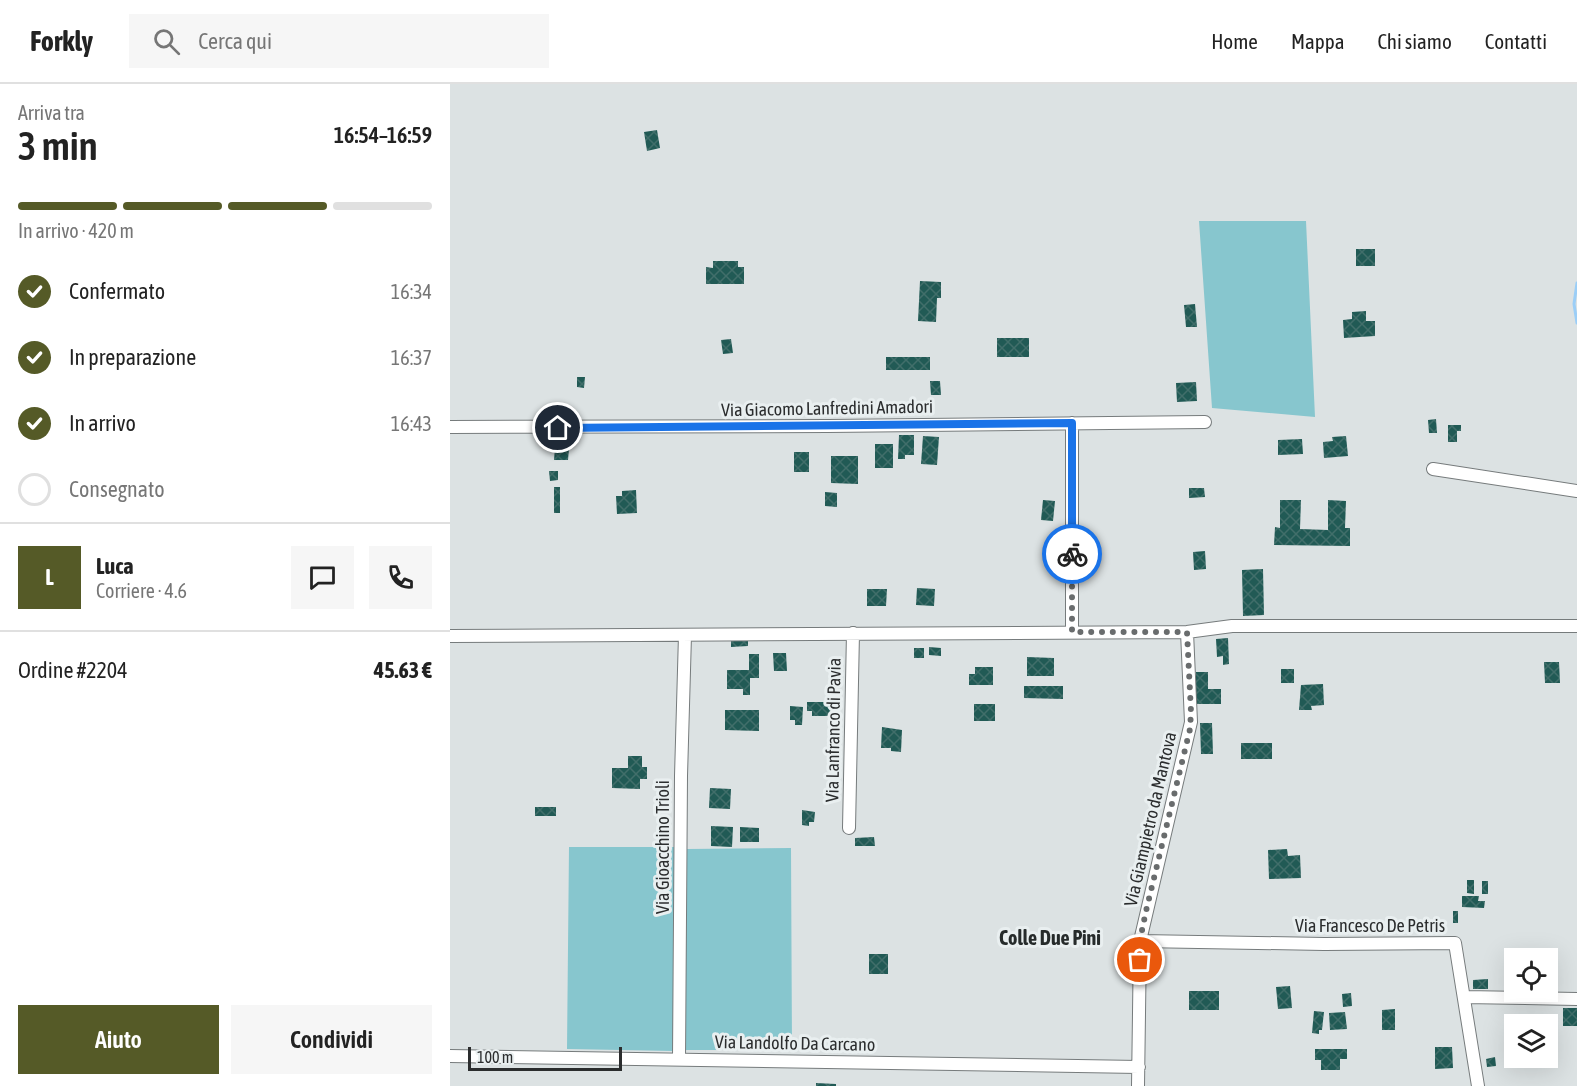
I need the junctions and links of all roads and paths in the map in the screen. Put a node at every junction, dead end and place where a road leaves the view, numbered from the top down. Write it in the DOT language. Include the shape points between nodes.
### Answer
graph roads {
  1 [pos="1205,422"];
  2 [pos="1072,423"];
  3 [pos="450,428"];
  4 [pos="1433,469"];
  5 [pos="1577,491"];
  6 [pos="1577,626"];
  7 [pos="1072,632"];
  8 [pos="1187,632"];
  9 [pos="853,633"];
  10 [pos="685,635"];
  11 [pos="450,636"];
  12 [pos="849,828"];
  13 [pos="1140,940"];
  14 [pos="1464,996"];
  15 [pos="1577,999"];
  16 [pos="450,1056"];
  17 [pos="679,1059"];
  18 [pos="1139,1067"];
  19 [pos="1138,1086"];
  20 [pos="1478,1086"];
  1 -- 2 [label="street, Via Giacomo Lanfredini Amadori"];
  2 -- 3 [label="street, Via Giacomo Lanfredini Amadori"];
  2 -- 7 [label="street"];
  4 -- 5 [label="street"];
  6 -- 8 [label="street" via="1232,626"];
  7 -- 8 [label="street"];
  7 -- 9 [label="street"];
  8 -- 13 [label="street, Via Giampietro da Mantova" via="1190,729"];
  9 -- 10 [label="street"];
  9 -- 12 [label="street, Via Lanfranco di Pavia"];
  10 -- 11 [label="street"];
  10 -- 17 [label="street, Via Gioacchino Trioli"];
  13 -- 14 [label="street, Via Francesco De Petris" via="1455,943"];
  13 -- 18 [label="street, Via Giampietro da Mantova"];
  14 -- 15 [label="street"];
  14 -- 20 [label="street, Via Francesco De Petris"];
  16 -- 17 [label="street, Via Landolfo Da Carcano"];
  17 -- 18 [label="street, Via Landolfo Da Carcano"];
  18 -- 19 [label="street, Via Giampietro da Mantova"];
}
